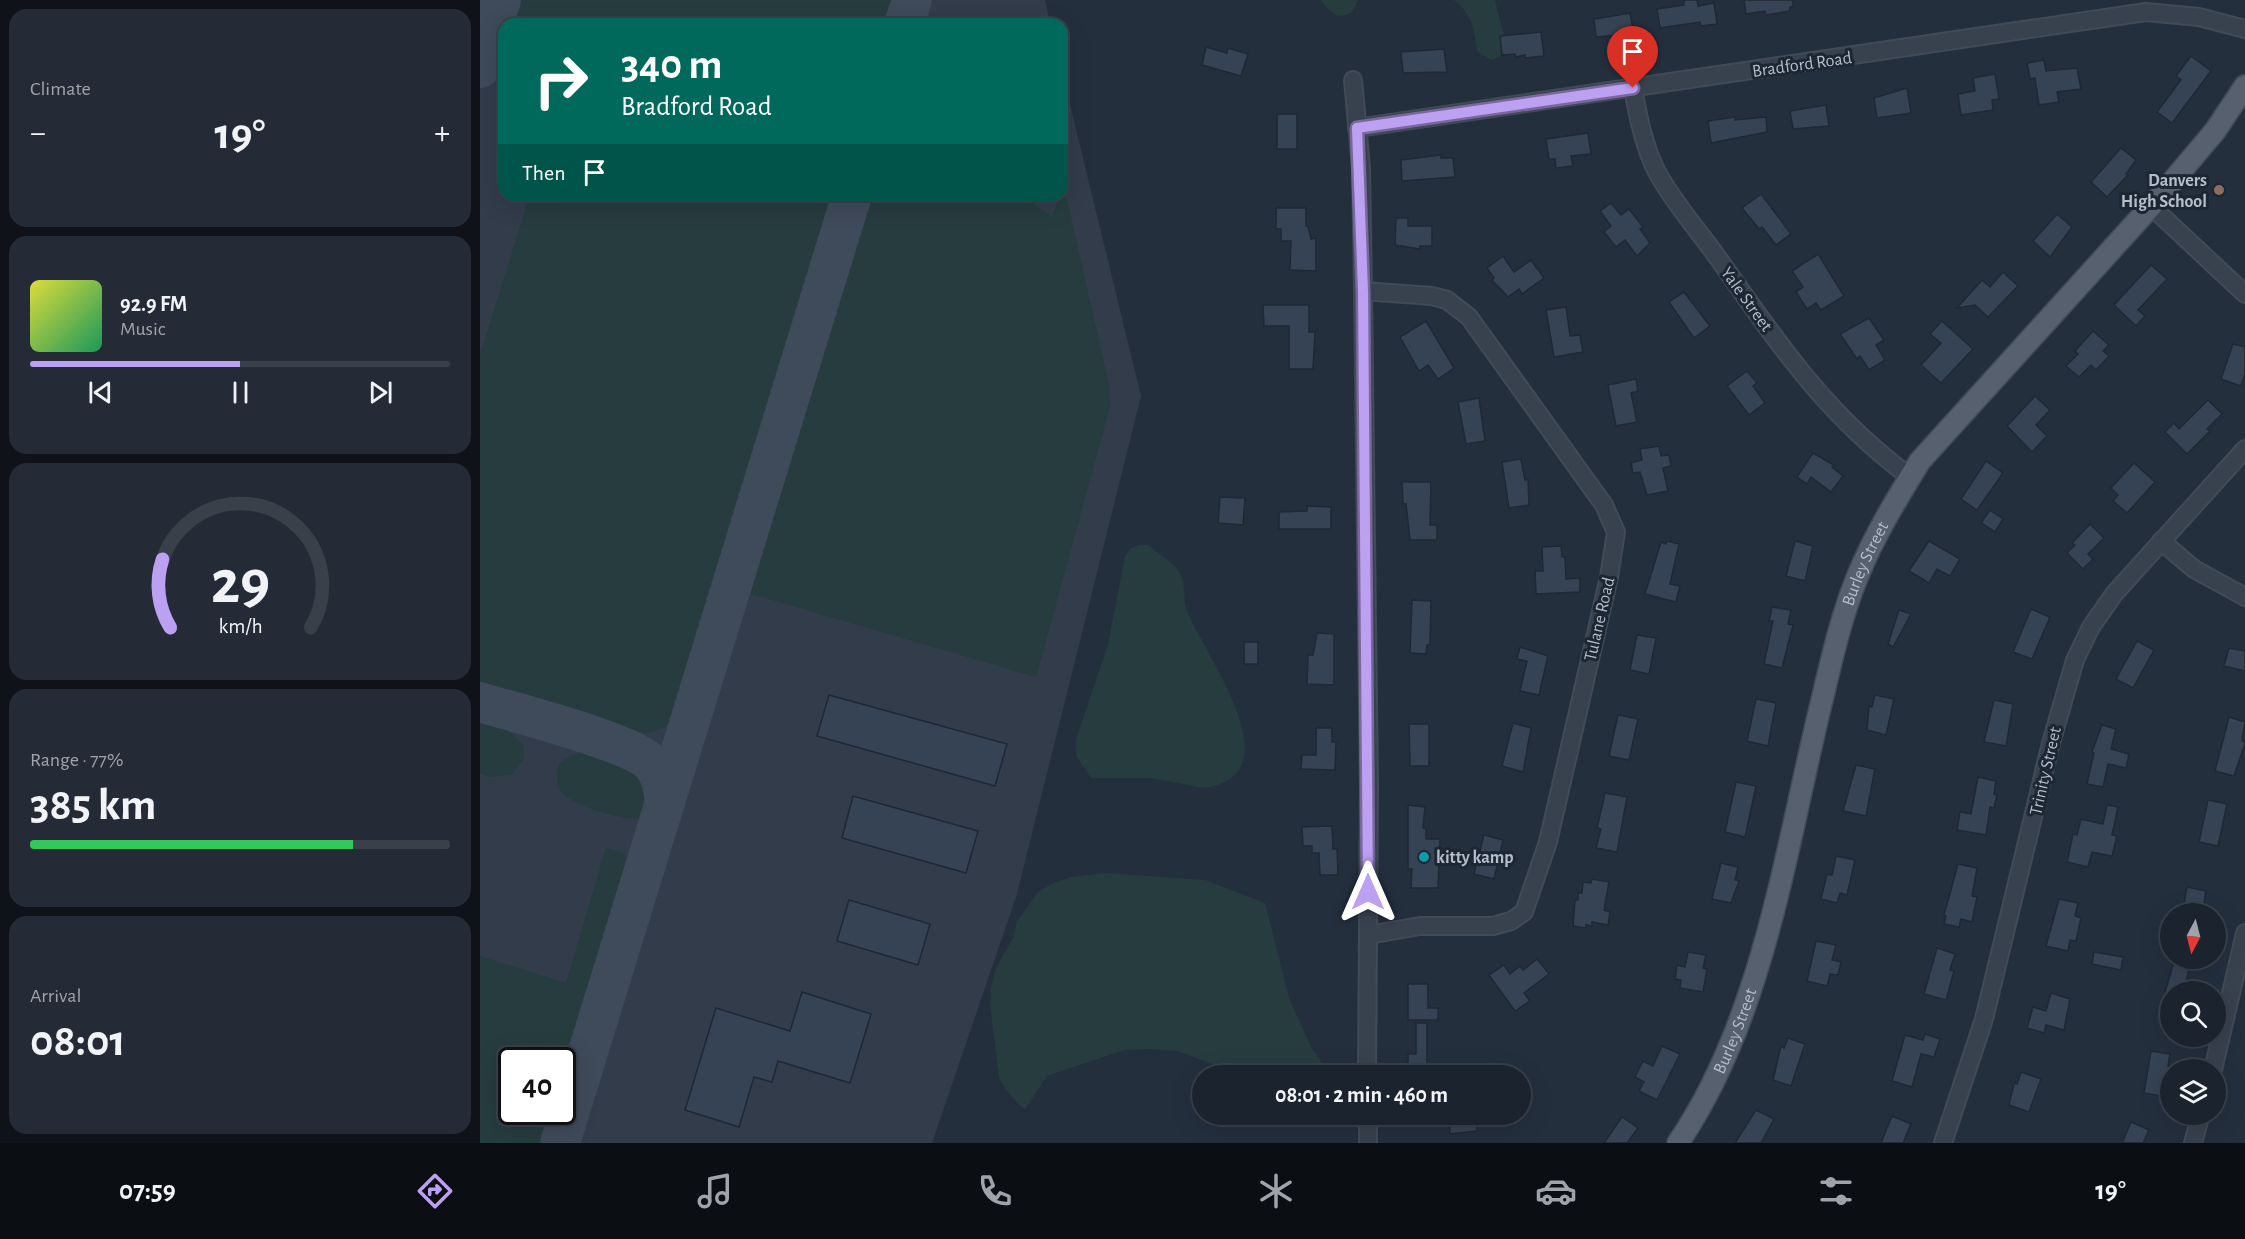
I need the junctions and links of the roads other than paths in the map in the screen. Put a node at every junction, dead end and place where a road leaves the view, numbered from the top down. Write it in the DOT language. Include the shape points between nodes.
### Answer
graph roads {
  1 [pos="2245,29"];
  2 [pos="1353,80"];
  3 [pos="2245,86"];
  4 [pos="1633,88"];
  5 [pos="1357,128"];
  6 [pos="2151,206"];
  7 [pos="1363,291"];
  8 [pos="2245,294"];
  9 [pos="2245,449"];
  10 [pos="1910,477"];
  11 [pos="2161,541"];
  12 [pos="2245,597"];
  13 [pos="2245,933"];
  14 [pos="1368,935"];
  15 [pos="2216,1059"];
  16 [pos="1367,1065"];
  17 [pos="1368,1125"];
  18 [pos="2198,1125"];
  19 [pos="1368,1143"];
  20 [pos="1678,1143"];
  21 [pos="1943,1143"];
  22 [pos="2193,1143"];
  1 -- 4 [label="street, Bradford Road" via="2199,17 2146,12"];
  2 -- 5 [label="street"];
  3 -- 6 [label="main road, Burley Street" via="2215,131"];
  4 -- 5 [label="street, Bradford Road"];
  4 -- 10 [label="street, Yale Street" via="1657,171 1758,315 1816,392 1872,449"];
  5 -- 7 [label="street"];
  6 -- 8 [label="street"];
  6 -- 10 [label="main road, Burley Street" via="1952,424"];
  7 -- 14 [label="street"];
  7 -- 14 [label="street, Tulane Road" via="1432,296 1447,300 1469,316 1597,496 1616,532 1548,842 1524,912 1493,926 1420,926"];
  9 -- 11 [label="street, Trinity Street"];
  10 -- 20 [label="main road, Burley Street" via="1858,573 1834,650 1744,1011 1720,1072"];
  11 -- 12 [label="street" via="2194,569"];
  11 -- 21 [label="street, Trinity Street" via="2114,594 2091,627 2075,660 1984,1019"];
  13 -- 15 [label="street"];
  14 -- 16 [label="street"];
  17 -- 19 [label="street"];
  18 -- 22 [label="street"];
}
